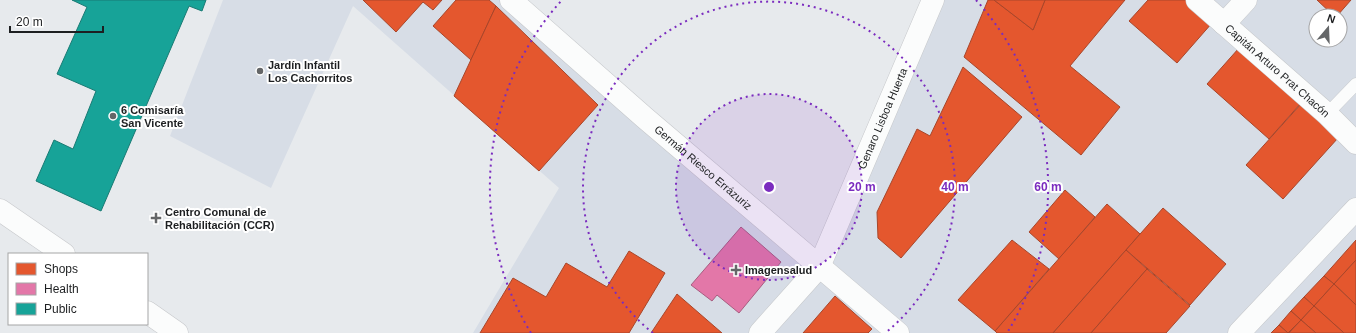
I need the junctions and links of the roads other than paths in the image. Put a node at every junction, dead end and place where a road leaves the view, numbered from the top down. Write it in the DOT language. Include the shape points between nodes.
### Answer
graph roads {
  1 [pos="511,0"];
  2 [pos="933,0"];
  3 [pos="1197,0"];
  4 [pos="1246,0"];
  5 [pos="1224,24"];
  6 [pos="1356,84"];
  7 [pos="1327,114"];
  8 [pos="1356,143"];
  9 [pos="1356,209"];
  10 [pos="0,210"];
  11 [pos="63,253"];
  12 [pos="819,267"];
  13 [pos="148,313"];
  14 [pos="177,333"];
  15 [pos="760,333"];
  16 [pos="898,333"];
  17 [pos="1239,333"];
  1 -- 12 [label="street, Germán Riesco Errázuriz"];
  2 -- 12 [label="street, Genaro Lisboa Huerta"];
  3 -- 5 [label="street, Capitán Arturo Prat Chacón"];
  4 -- 5 [label="street"];
  5 -- 7 [label="street, Capitán Arturo Prat Chacón"];
  6 -- 7 [label="lane"];
  7 -- 8 [label="street, Capitán Arturo Prat Chacón"];
  9 -- 17 [label="street"];
  10 -- 11 [label="street"];
  12 -- 15 [label="street, Genaro Lisboa Huerta"];
  12 -- 16 [label="street, Germán Riesco Errázuriz"];
  13 -- 14 [label="street"];
}
